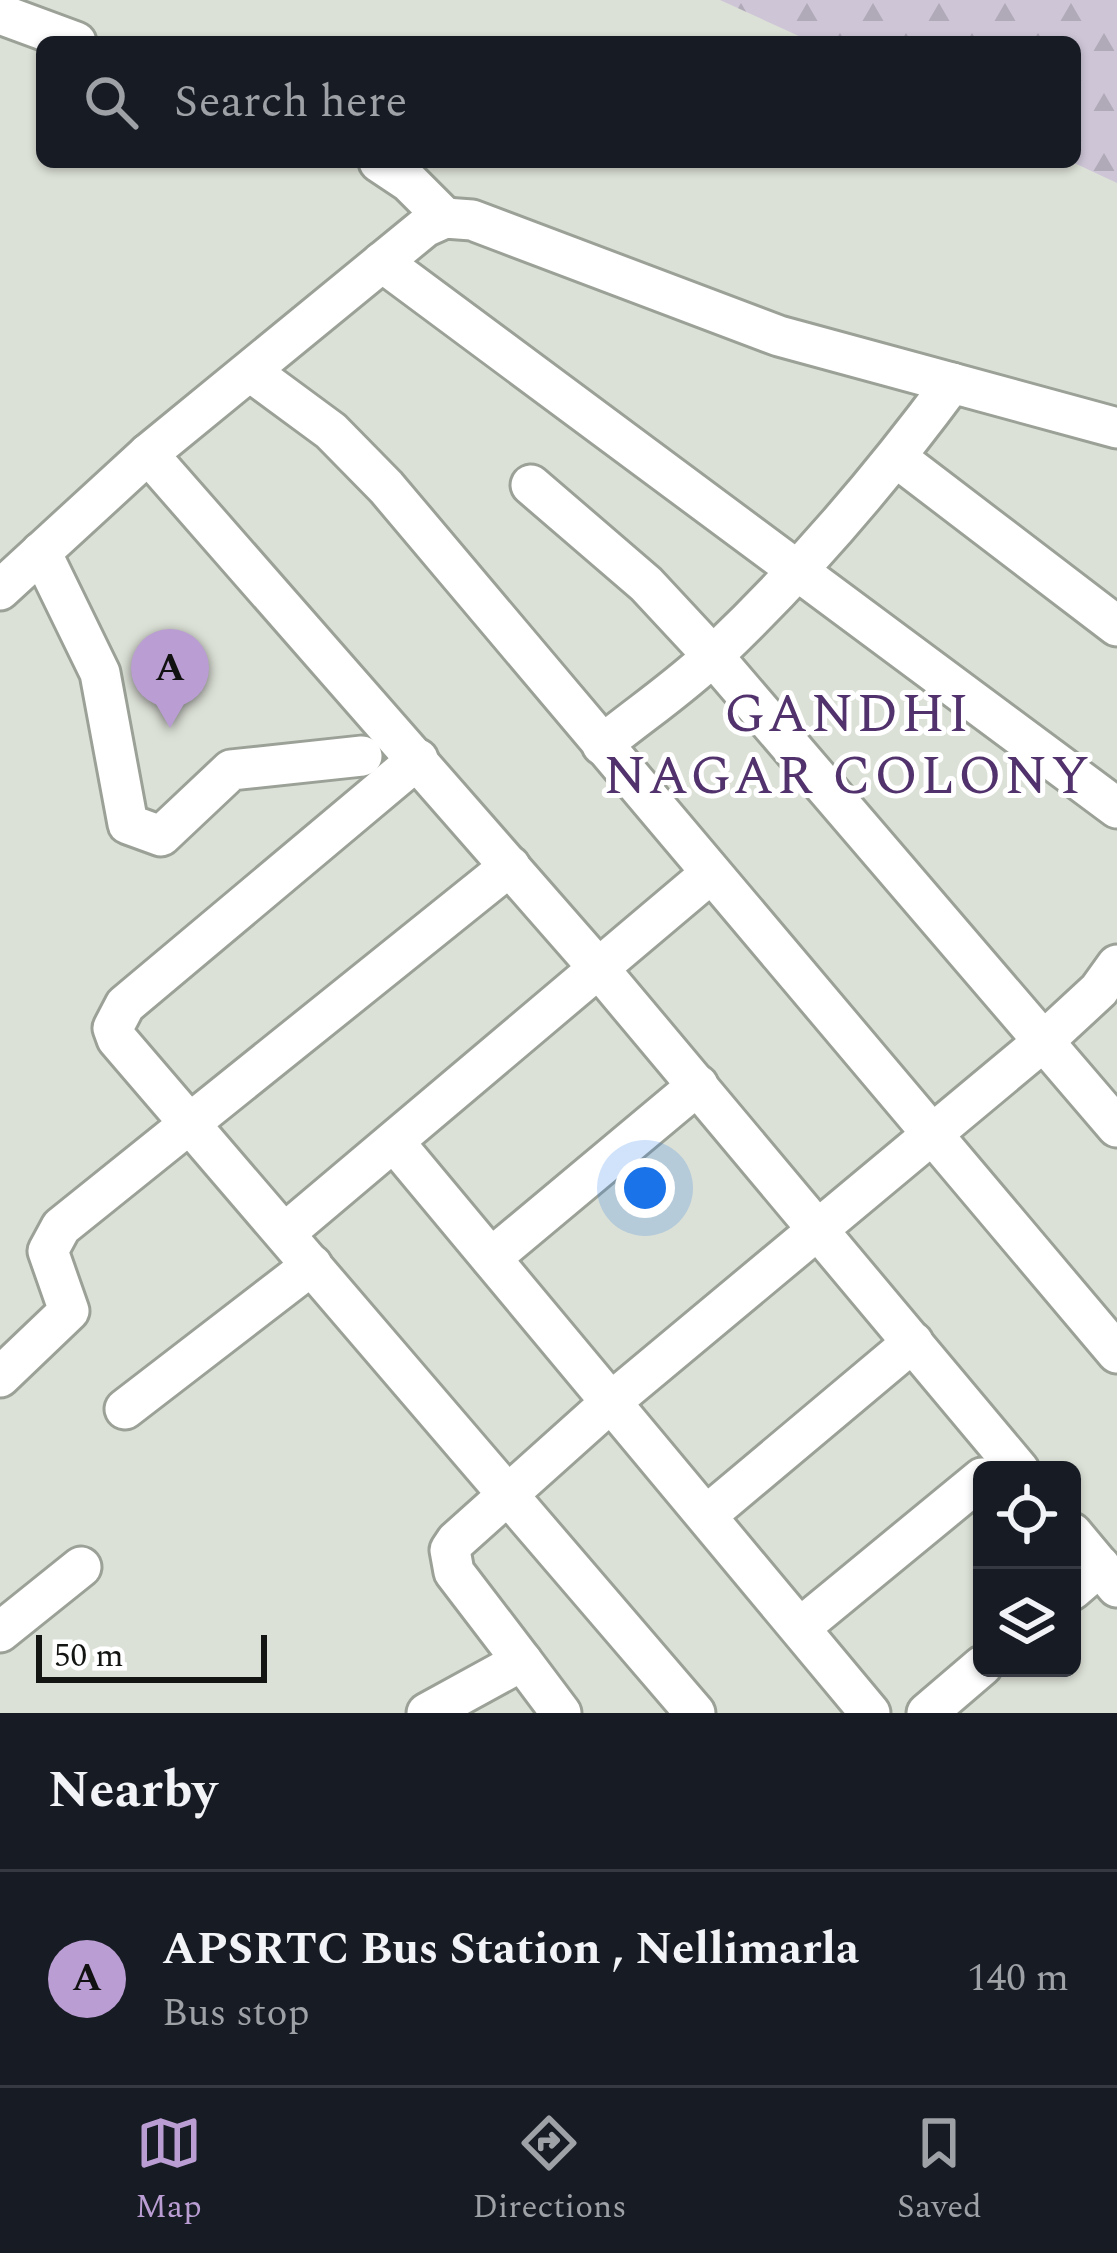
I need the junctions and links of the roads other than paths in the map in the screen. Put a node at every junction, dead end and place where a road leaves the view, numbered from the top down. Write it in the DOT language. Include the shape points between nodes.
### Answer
graph roads {
  1 [pos="0,14"];
  2 [pos="60,36"];
  3 [pos="389,168"];
  4 [pos="446,218"];
  5 [pos="382,262"];
  6 [pos="251,371"];
  7 [pos="952,383"];
  8 [pos="1117,428"];
  9 [pos="148,454"];
  10 [pos="897,458"];
  11 [pos="532,485"];
  12 [pos="41,552"];
  13 [pos="795,573"];
  14 [pos="0,590"];
  15 [pos="1117,626"];
  16 [pos="713,656"];
  17 [pos="602,745"];
  18 [pos="362,756"];
  19 [pos="418,759"];
  20 [pos="1117,808"];
  21 [pos="510,866"];
  22 [pos="710,874"];
  23 [pos="1117,965"];
  24 [pos="600,970"];
  25 [pos="1045,1040"];
  26 [pos="698,1085"];
  27 [pos="192,1123"];
  28 [pos="1117,1126"];
  29 [pos="935,1132"];
  30 [pos="394,1142"];
  31 [pos="819,1228"];
  32 [pos="285,1233"];
  33 [pos="491,1258"];
  34 [pos="313,1265"];
  35 [pos="913,1342"];
  36 [pos="1117,1353"];
  37 [pos="0,1377"];
  38 [pos="610,1402"];
  39 [pos="125,1409"];
  40 [pos="995,1461"];
  41 [pos="973,1490"];
  42 [pos="506,1494"];
  43 [pos="707,1515"];
  44 [pos="1081,1551"];
  45 [pos="81,1567"];
  46 [pos="1096,1581"];
  47 [pos="801,1627"];
  48 [pos="0,1632"];
  49 [pos="522,1661"];
  50 [pos="973,1674"];
  51 [pos="427,1713"];
  52 [pos="561,1713"];
  53 [pos="695,1713"];
  54 [pos="870,1713"];
  55 [pos="927,1713"];
  1 -- 2 [label="street"];
  3 -- 4 [label="street"];
  4 -- 5 [label="street"];
  4 -- 7 [label="street" via="472,220 779,336"];
  5 -- 6 [label="street"];
  5 -- 13 [label="street"];
  6 -- 9 [label="street"];
  6 -- 17 [label="street" via="358,457"];
  7 -- 8 [label="street"];
  7 -- 10 [label="street"];
  9 -- 12 [label="street"];
  9 -- 19 [label="street"];
  10 -- 13 [label="street"];
  10 -- 15 [label="street"];
  11 -- 16 [label="street"];
  12 -- 14 [label="street"];
  12 -- 18 [label="street" via="100,673 128,824 160,836 231,770"];
  13 -- 16 [label="street"];
  13 -- 20 [label="street"];
  16 -- 17 [label="street"];
  16 -- 25 [label="street"];
  17 -- 22 [label="street"];
  19 -- 21 [label="street"];
  19 -- 27 [label="street" via="116,1017 117,1040"];
  21 -- 24 [label="street"];
  21 -- 27 [label="street"];
  22 -- 24 [label="street"];
  22 -- 29 [label="street"];
  23 -- 25 [label="street"];
  24 -- 26 [label="street"];
  24 -- 30 [label="street"];
  25 -- 28 [label="street"];
  25 -- 29 [label="street"];
  26 -- 31 [label="street"];
  26 -- 33 [label="street"];
  27 -- 32 [label="street"];
  27 -- 37 [label="street" via="53,1237 51,1270 69,1311"];
  29 -- 31 [label="street"];
  29 -- 36 [label="street"];
  30 -- 32 [label="street"];
  30 -- 33 [label="street"];
  31 -- 35 [label="street"];
  31 -- 38 [label="street"];
  32 -- 34 [label="street"];
  33 -- 38 [label="street"];
  34 -- 39 [label="street"];
  34 -- 42 [label="street"];
  35 -- 40 [label="street"];
  35 -- 43 [label="street"];
  38 -- 42 [label="street"];
  38 -- 43 [label="street"];
  41 -- 47 [label="street"];
  42 -- 49 [label="street" via="456,1540 450,1559"];
  42 -- 53 [label="street"];
  43 -- 47 [label="street"];
  44 -- 46 [label="street"];
  45 -- 48 [label="street"];
  47 -- 54 [label="street"];
  49 -- 51 [label="street"];
  49 -- 52 [label="street"];
  50 -- 55 [label="street"];
}
